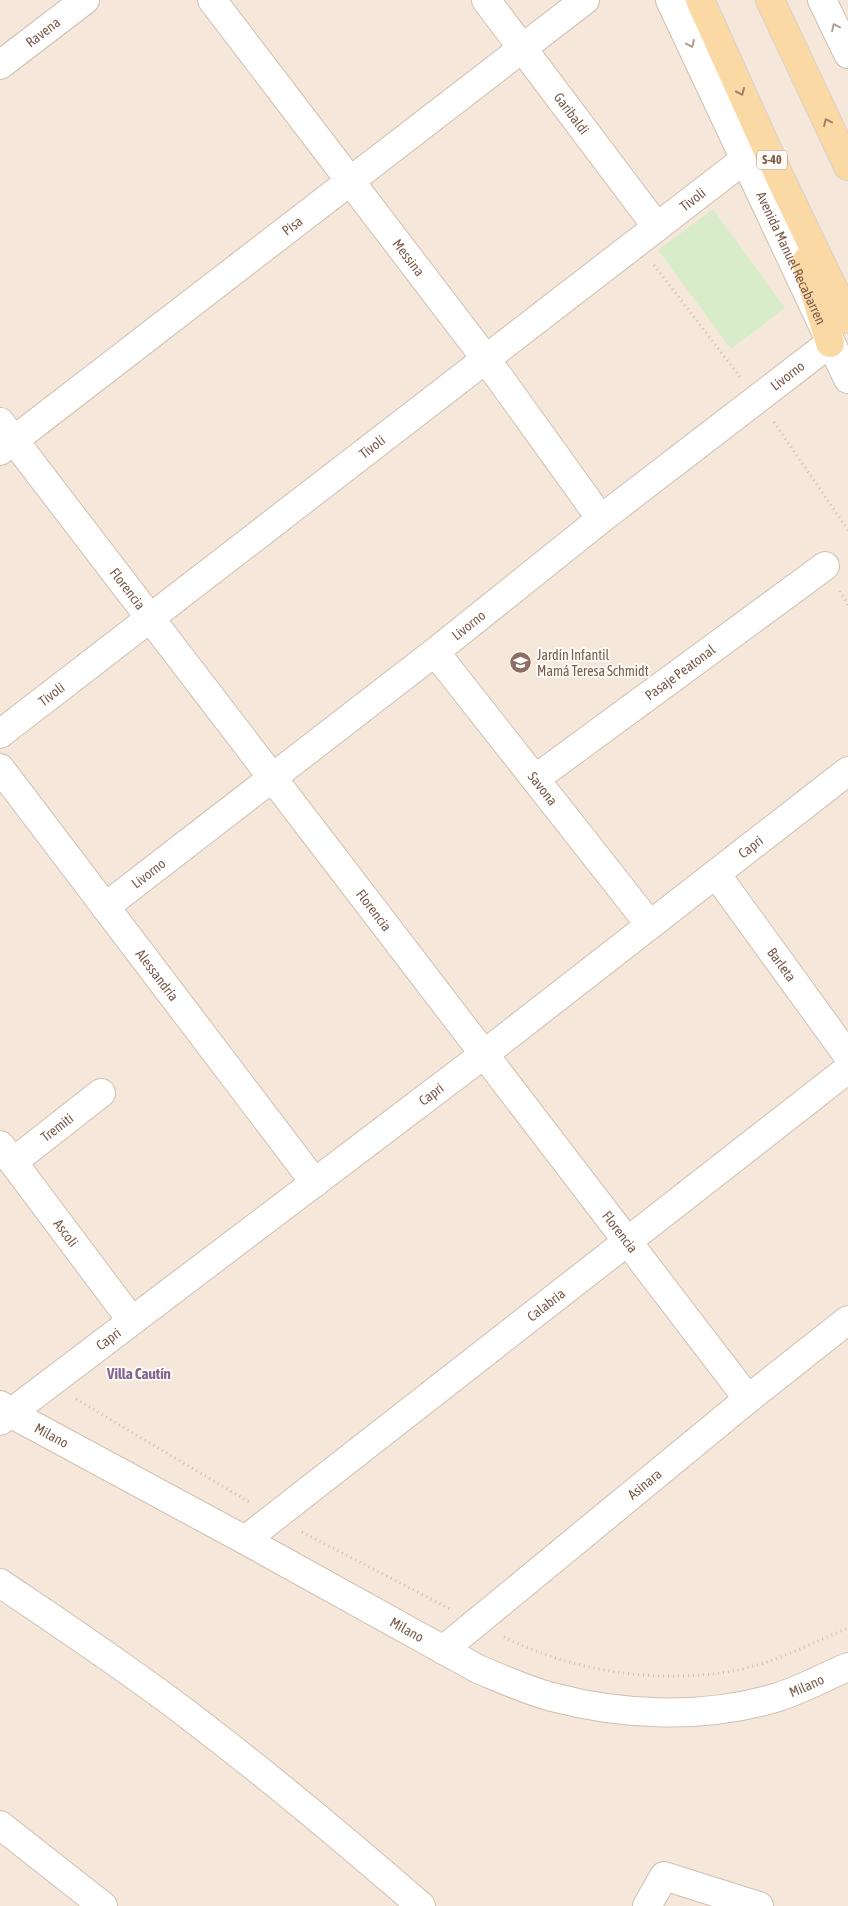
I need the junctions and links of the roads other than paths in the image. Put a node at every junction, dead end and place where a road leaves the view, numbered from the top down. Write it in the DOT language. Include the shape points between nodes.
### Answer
graph roads {
  1 [pos="85,0"];
  2 [pos="212,0"];
  3 [pos="486,0"];
  4 [pos="585,0"];
  5 [pos="670,0"];
  6 [pos="700,0"];
  7 [pos="770,0"];
  8 [pos="822,0"];
  9 [pos="522,48"];
  10 [pos="848,54"];
  11 [pos="0,65"];
  12 [pos="745,159"];
  13 [pos="848,166"];
  14 [pos="350,182"];
  15 [pos="782,182"];
  16 [pos="657,227"];
  17 [pos="848,318"];
  18 [pos="830,343"];
  19 [pos="486,359"];
  20 [pos="848,379"];
  21 [pos="5,438"];
  22 [pos="601,518"];
  23 [pos="825,566"];
  24 [pos="150,618"];
  25 [pos="436,652"];
  26 [pos="0,734"];
  27 [pos="0,768"];
  28 [pos="848,771"];
  29 [pos="271,777"];
  30 [pos="536,779"];
  31 [pos="716,874"];
  32 [pos="106,907"];
  33 [pos="650,926"];
  34 [pos="484,1055"];
  35 [pos="848,1056"];
  36 [pos="848,1069"];
  37 [pos="101,1093"];
  38 [pos="7,1154"];
  39 [pos="315,1183"];
  40 [pos="627,1241"];
  41 [pos="848,1320"];
  42 [pos="132,1321"];
  43 [pos="748,1399"];
  44 [pos="3,1413"];
  45 [pos="245,1540"];
  46 [pos="0,1583"];
  47 [pos="443,1650"];
  48 [pos="848,1667"];
  49 [pos="0,1825"];
  50 [pos="102,1906"];
  51 [pos="422,1906"];
  52 [pos="648,1906"];
  53 [pos="759,1906"];
  1 -- 11 [label="street, Ravena"];
  2 -- 14 [label="street, Messina"];
  3 -- 9 [label="street, Garibaldi"];
  4 -- 9 [label="street, Pisa"];
  5 -- 12 [label="street, Avenida Manuel Recabarren, one-way"];
  6 -- 15 [label="main road, Avenida Manuel Recabarren / S-40, one-way"];
  13 -- 7 [label="main road, one-way"];
  10 -- 8 [label="street, one-way"];
  9 -- 14 [label="street, Pisa"];
  9 -- 16 [label="street, Garibaldi"];
  12 -- 16 [label="street, Tivoli"];
  12 -- 18 [label="street, Avenida Manuel Recabarren"];
  14 -- 19 [label="street, Messina"];
  14 -- 21 [label="street, Pisa"];
  15 -- 17 [label="main road, Avenida Manuel Recabarren / S-40"];
  15 -- 18 [label="main road"];
  16 -- 19 [label="street, Tivoli"];
  18 -- 20 [label="street, Avenida Manuel Recabarren"];
  18 -- 22 [label="street, Livorno"];
  19 -- 22 [label="street, Messina"];
  19 -- 24 [label="street, Tivoli"];
  21 -- 24 [label="street, Florencia"];
  22 -- 25 [label="street, Livorno"];
  23 -- 30 [label="street, Pasaje Peatonal"];
  24 -- 26 [label="street, Tivoli"];
  24 -- 29 [label="street, Florencia"];
  25 -- 29 [label="street, Livorno"];
  25 -- 30 [label="street, Savona"];
  27 -- 32 [label="street, Alessandría"];
  28 -- 31 [label="street, Capri"];
  29 -- 32 [label="street, Livorno"];
  29 -- 34 [label="street, Florencia"];
  30 -- 33 [label="street, Savona"];
  31 -- 33 [label="street, Capri"];
  31 -- 35 [label="street, Barleta"];
  32 -- 39 [label="street, Alessandría"];
  33 -- 34 [label="street, Capri"];
  34 -- 39 [label="street, Capri"];
  34 -- 40 [label="street, Florencia"];
  36 -- 40 [label="street, Calabria"];
  37 -- 38 [label="street, Tremiti"];
  38 -- 42 [label="street, Ascoli"];
  39 -- 42 [label="street, Capri"];
  40 -- 43 [label="street, Florencia"];
  40 -- 45 [label="street, Calabria"];
  41 -- 43 [label="street, Asinara"];
  42 -- 44 [label="street, Capri" via="50,1383"];
  43 -- 47 [label="street, Asinara"];
  44 -- 45 [label="street, Milano"];
  45 -- 47 [label="street, Milano"];
  46 -- 51 [label="street" via="183,1711 278,1785"];
  47 -- 48 [label="street, Milano" via="478,1669 551,1697 627,1711 702,1711 739,1706 776,1698"];
  49 -- 50 [label="street"];
  52 -- 53 [label="street" via="664,1876"];
}
